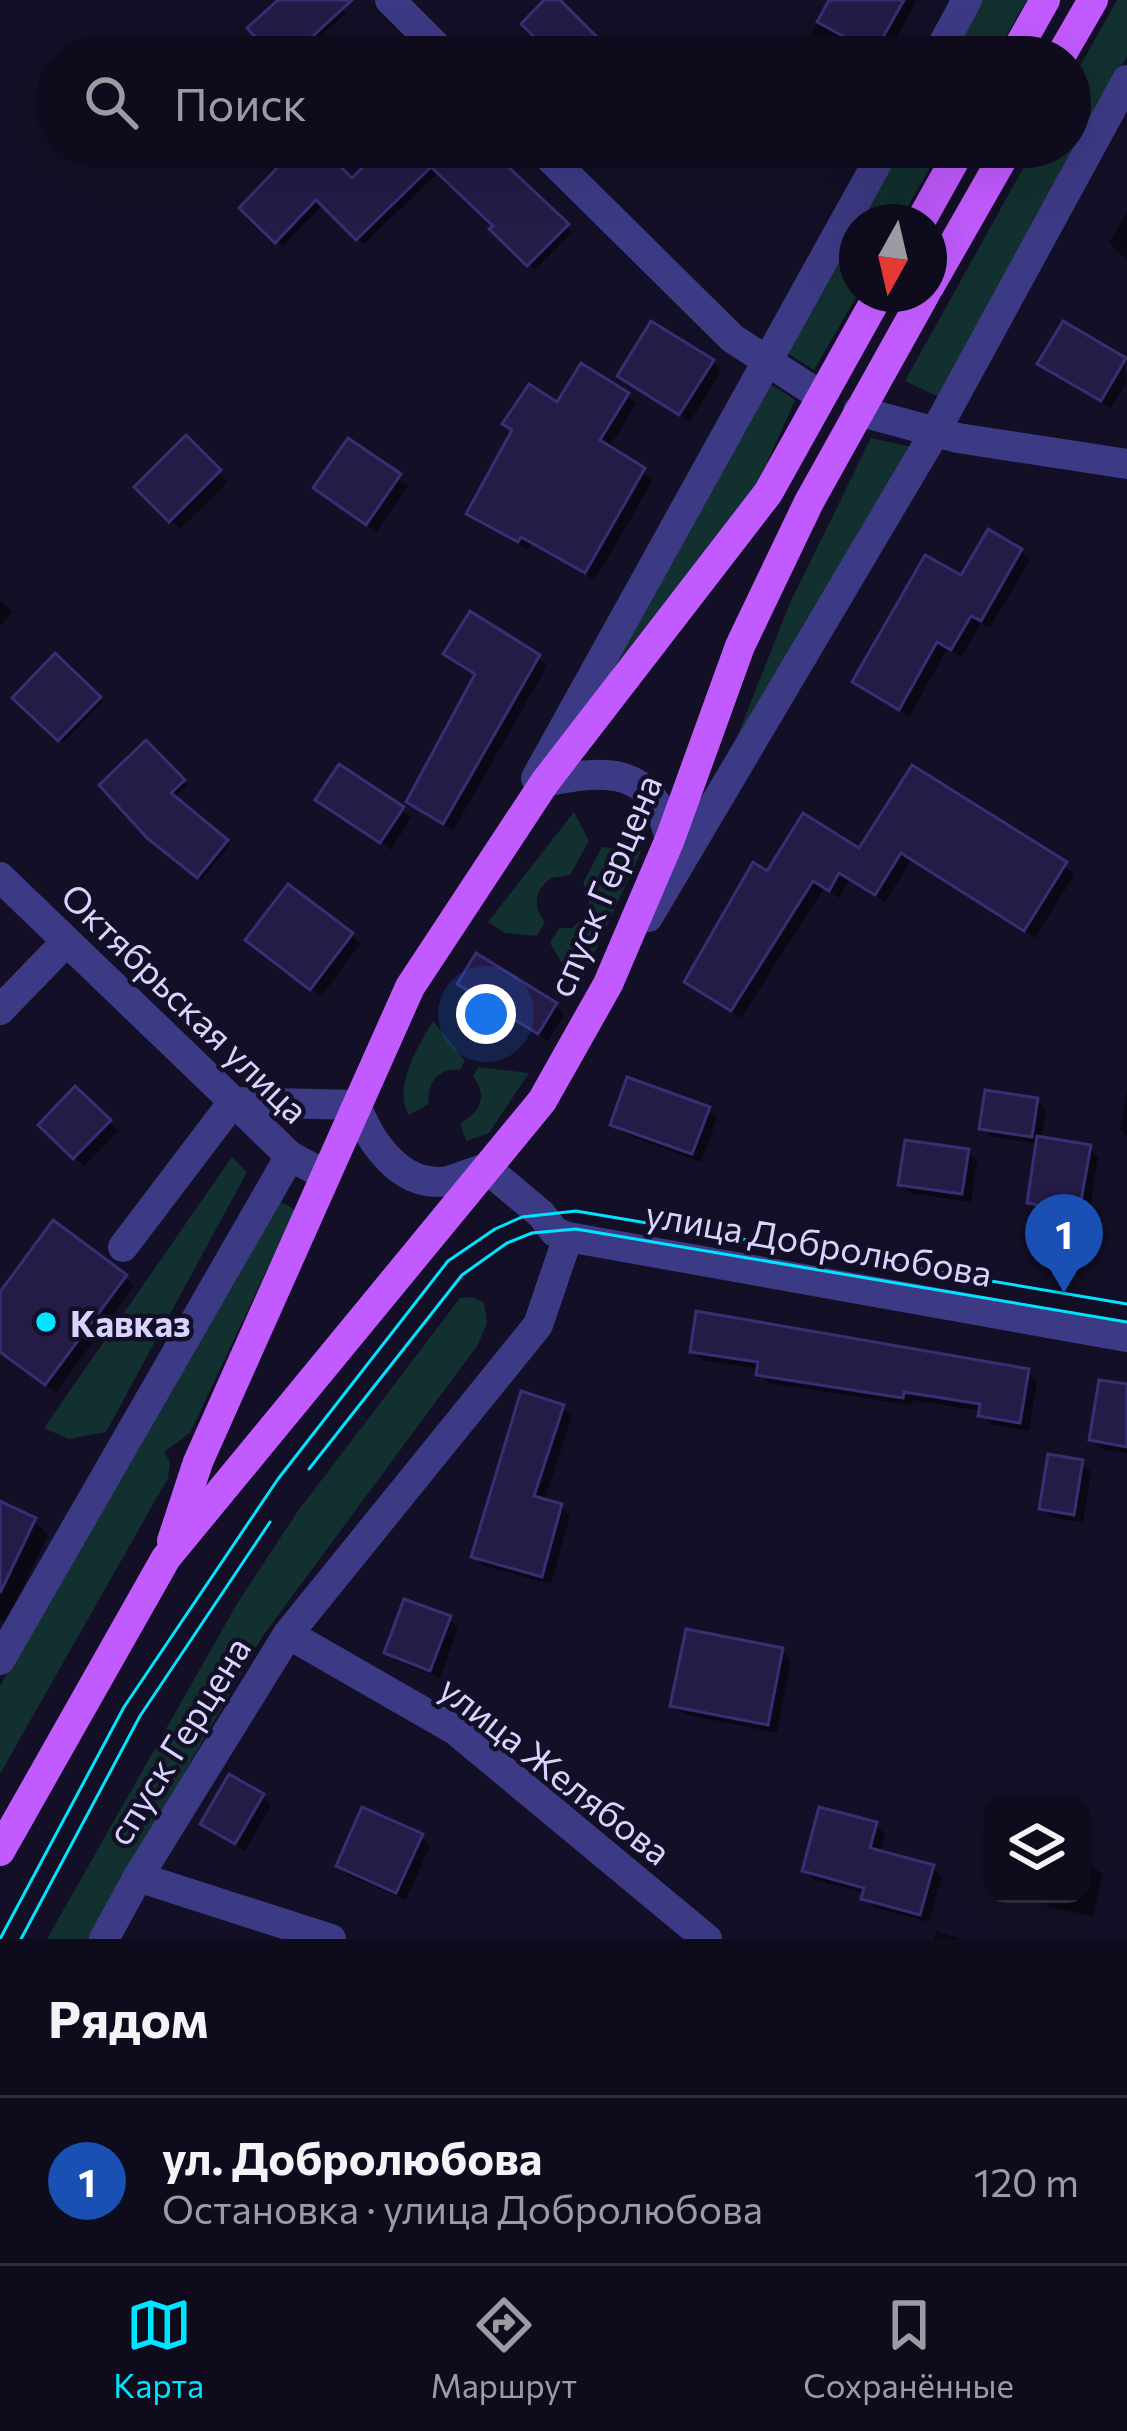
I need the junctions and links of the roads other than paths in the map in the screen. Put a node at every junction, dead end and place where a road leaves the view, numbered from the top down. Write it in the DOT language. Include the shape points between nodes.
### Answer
graph roads {
  1 [pos="390,0"];
  2 [pos="968,0"];
  3 [pos="1045,0"];
  4 [pos="1093,0"];
  5 [pos="426,36"];
  6 [pos="948,36"];
  7 [pos="1025,36"];
  8 [pos="1072,36"];
  9 [pos="1127,80"];
  10 [pos="1091,146"];
  11 [pos="559,168"];
  12 [pos="874,168"];
  13 [pos="950,168"];
  14 [pos="997,168"];
  15 [pos="1079,168"];
  16 [pos="930,204"];
  17 [pos="947,255"];
  18 [pos="869,312"];
  19 [pos="914,312"];
  20 [pos="766,361"];
  21 [pos="821,396"];
  22 [pos="858,411"];
  23 [pos="935,432"];
  24 [pos="1127,464"];
  25 [pos="545,782"];
  26 [pos="670,839"];
  27 [pos="0,877"];
  28 [pos="476,888"];
  29 [pos="66,942"];
  30 [pos="608,984"];
  31 [pos="0,1010"];
  32 [pos="233,1102"];
  33 [pos="356,1105"];
  34 [pos="290,1156"];
  35 [pos="486,1168"];
  36 [pos="325,1175"];
  37 [pos="568,1237"];
  38 [pos="123,1247"];
  39 [pos="1127,1337"];
  40 [pos="166,1558"];
  41 [pos="288,1634"];
  42 [pos="0,1660"];
  43 [pos="0,1851"];
  44 [pos="138,1877"];
  45 [pos="104,1939"];
  46 [pos="331,1939"];
  47 [pos="707,1939"];
  1 -- 5 [label="street"];
  2 -- 6 [label="street"];
  3 -- 7 [label="main road"];
  4 -- 8 [label="main road"];
  9 -- 10 [label="street"];
  11 -- 20 [label="street" via="732,338"];
  12 -- 20 [label="street"];
  13 -- 16 [label="main road"];
  14 -- 17 [label="main road, спуск Герцена"];
  15 -- 23 [label="street"];
  18 -- 21 [label="main road, спуск Герцена"];
  19 -- 22 [label="main road, спуск Герцена"];
  20 -- 21 [label="street"];
  20 -- 28 [label="street"];
  21 -- 25 [label="main road, спуск Герцена" via="768,493"];
  22 -- 23 [label="street"];
  22 -- 26 [label="main road, спуск Герцена" via="740,646"];
  23 -- 24 [label="street"];
  23 -- 30 [label="street"];
  25 -- 26 [label="street" via="598,772 631,780 661,806"];
  25 -- 28 [label="main road, спуск Герцена"];
  26 -- 30 [label="main road, спуск Герцена"];
  27 -- 29 [label="street, Октябрьская улица"];
  28 -- 33 [label="main road, спуск Герцена" via="410,987"];
  29 -- 31 [label="street"];
  29 -- 32 [label="street, Октябрьская улица"];
  30 -- 35 [label="main road, спуск Герцена" via="542,1101"];
  32 -- 33 [label="street"];
  32 -- 34 [label="street, Октябрьская улица"];
  32 -- 38 [label="street"];
  33 -- 35 [label="street" via="367,1133 398,1168 443,1182"];
  33 -- 36 [label="main road, спуск Герцена"];
  34 -- 36 [label="street, Октябрьская улица"];
  34 -- 42 [label="street"];
  35 -- 37 [label="street"];
  35 -- 40 [label="main road, спуск Герцена"];
  36 -- 40 [label="main road, спуск Герцена" via="197,1462"];
  37 -- 39 [label="street, улица Добролюбова"];
  37 -- 41 [label="street, спуск Герцена" via="538,1325"];
  40 -- 43 [label="main road, спуск Герцена"];
  41 -- 44 [label="street, спуск Герцена"];
  41 -- 47 [label="street, улица Желябова" via="454,1730"];
  44 -- 45 [label="street, спуск Герцена"];
  44 -- 46 [label="street"];
}
